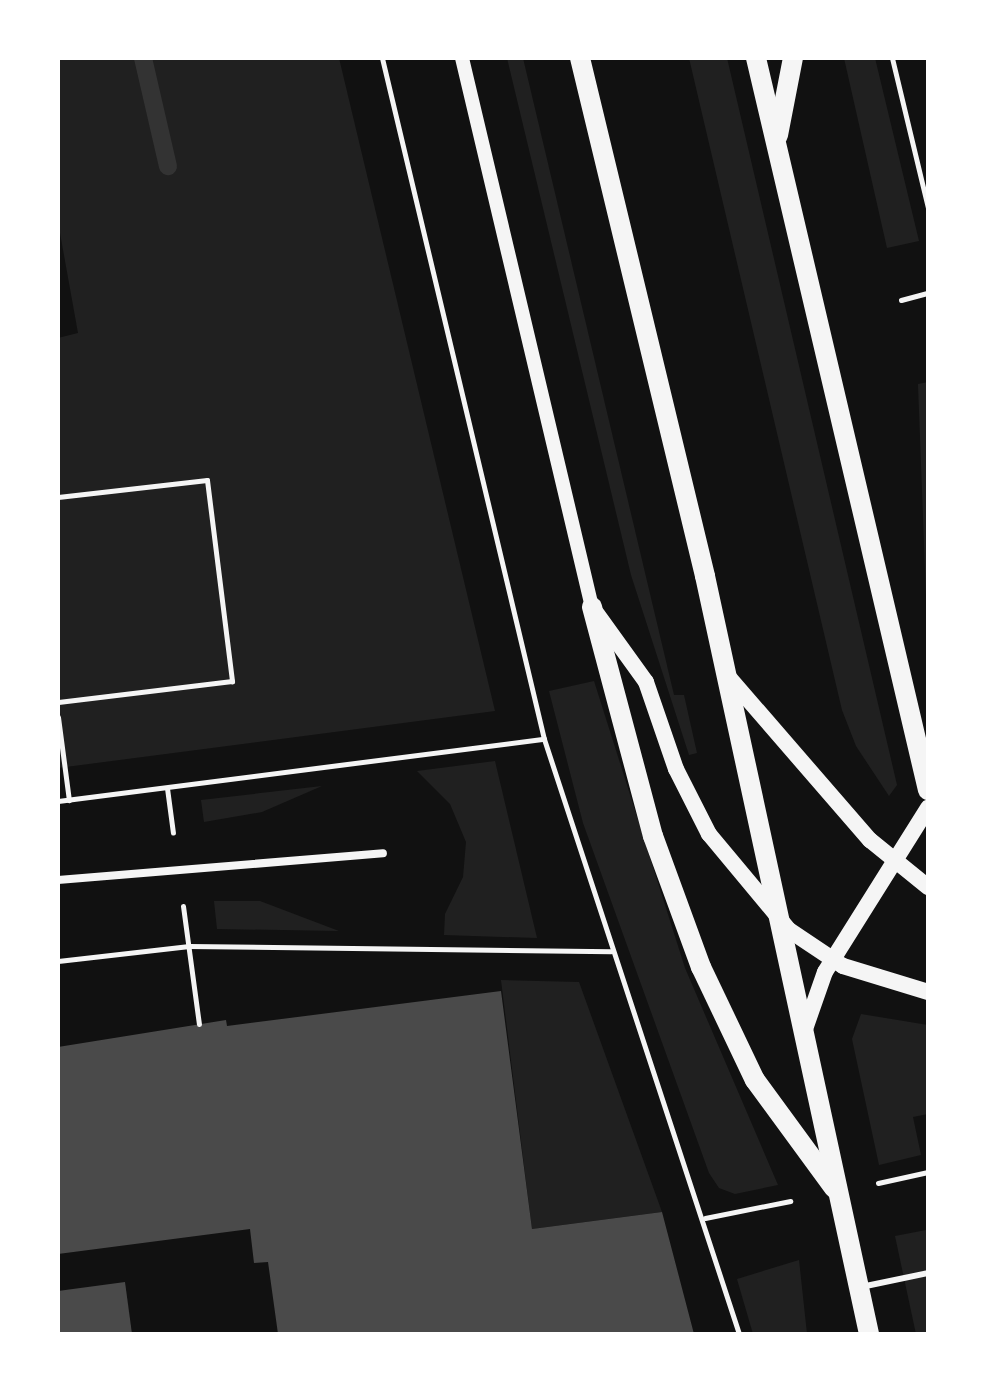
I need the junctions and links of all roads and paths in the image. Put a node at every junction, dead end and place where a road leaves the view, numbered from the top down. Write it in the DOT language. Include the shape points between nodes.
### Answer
graph roads {
  1 [pos="382,58"];
  2 [pos="462,58"];
  3 [pos="580,58"];
  4 [pos="756,58"];
  5 [pos="793,58"];
  6 [pos="894,58"];
  7 [pos="776,142"];
  8 [pos="928,208"];
  9 [pos="928,293"];
  10 [pos="901,300"];
  11 [pos="58,497"];
  12 [pos="592,607"];
  13 [pos="725,672"];
  14 [pos="58,702"];
  15 [pos="58,717"];
  16 [pos="544,739"];
  17 [pos="928,790"];
  18 [pos="69,800"];
  19 [pos="58,801"];
  20 [pos="928,808"];
  21 [pos="383,853"];
  22 [pos="894,863"];
  23 [pos="58,880"];
  24 [pos="928,887"];
  25 [pos="780,919"];
  26 [pos="611,951"];
  27 [pos="58,961"];
  28 [pos="832,961"];
  29 [pos="928,992"];
  30 [pos="804,1033"];
  31 [pos="928,1172"];
  32 [pos="883,1182"];
  33 [pos="837,1191"];
  34 [pos="786,1202"];
  35 [pos="705,1218"];
  36 [pos="928,1273"];
  37 [pos="858,1287"];
  38 [pos="739,1334"];
  39 [pos="869,1334"];
  1 -- 16 [label="path"];
  2 -- 12 [label="street"];
  3 -- 13 [label="main road"];
  4 -- 7 [label="main road"];
  5 -- 7 [label="main road"];
  6 -- 8 [label="path"];
  7 -- 17 [label="main road"];
  9 -- 10 [label="path"];
  11 -- 14 [label="path" via="207,480 232,681"];
  12 -- 25 [label="main road" via="646,682 683,788 709,834"];
  12 -- 33 [label="main road" via="653,836 701,967 755,1080"];
  13 -- 22 [label="main road"];
  13 -- 25 [label="main road"];
  15 -- 18 [label="path"];
  16 -- 18 [label="path"];
  16 -- 26 [label="path"];
  18 -- 19 [label="path"];
  20 -- 22 [label="main road"];
  21 -- 23 [label="street"];
  22 -- 24 [label="main road"];
  22 -- 28 [label="main road"];
  25 -- 28 [label="main road"];
  25 -- 30 [label="main road"];
  26 -- 27 [label="path" via="189,946"];
  26 -- 35 [label="path"];
  28 -- 29 [label="main road"];
  28 -- 30 [label="main road"];
  30 -- 33 [label="main road"];
  31 -- 32 [label="path"];
  33 -- 37 [label="main road"];
  34 -- 35 [label="path"];
  35 -- 38 [label="path"];
  36 -- 37 [label="lane"];
  37 -- 39 [label="main road"];
}
